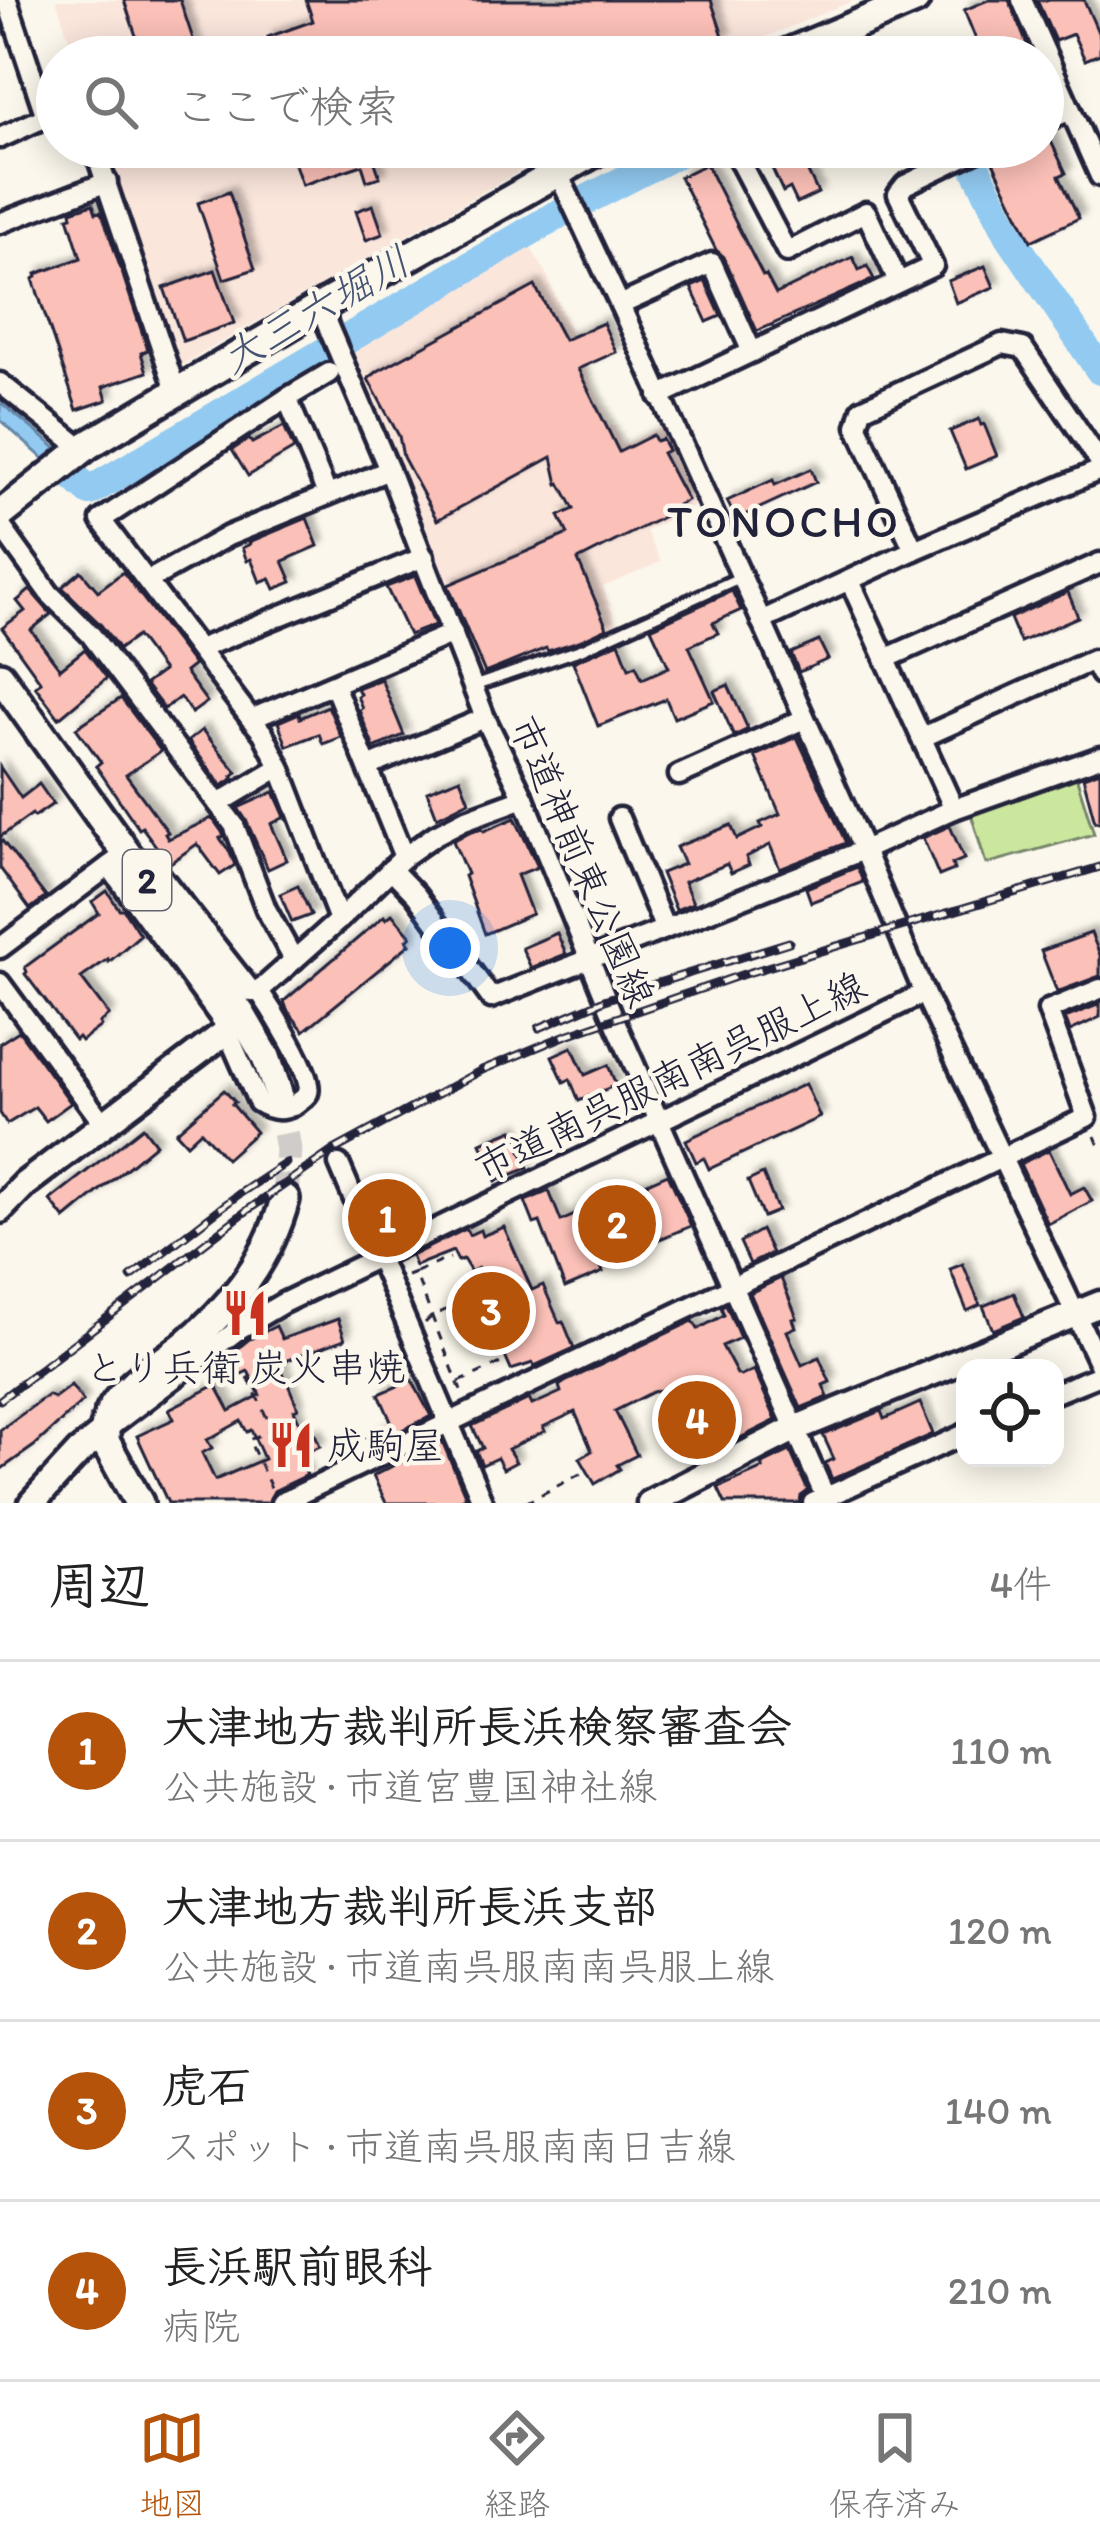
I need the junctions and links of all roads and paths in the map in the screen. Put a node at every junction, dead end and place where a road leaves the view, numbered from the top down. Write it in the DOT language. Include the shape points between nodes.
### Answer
graph roads {
  1 [pos="7,0"];
  2 [pos="915,0"];
  3 [pos="1022,0"];
  4 [pos="829,36"];
  5 [pos="1038,36"];
  6 [pos="36,78"];
  7 [pos="1064,94"];
  8 [pos="1071,110"];
  9 [pos="1064,113"];
  10 [pos="36,125"];
  11 [pos="0,138"];
  12 [pos="102,168"];
  13 [pos="578,168"];
  14 [pos="743,168"];
  15 [pos="940,168"];
  16 [pos="1100,176"];
  17 [pos="107,182"];
  18 [pos="562,182"];
  19 [pos="0,223"];
  20 [pos="898,281"];
  21 [pos="325,304"];
  22 [pos="620,305"];
  23 [pos="752,352"];
  24 [pos="335,366"];
  25 [pos="0,383"];
  26 [pos="182,389"];
  27 [pos="659,397"];
  28 [pos="287,398"];
  29 [pos="85,447"];
  30 [pos="1100,466"];
  31 [pos="389,470"];
  32 [pos="327,494"];
  33 [pos="0,515"];
  34 [pos="0,525"];
  35 [pos="914,550"];
  36 [pos="424,557"];
  37 [pos="1100,563"];
  38 [pos="740,577"];
  39 [pos="149,580"];
  40 [pos="850,581"];
  41 [pos="761,621"];
  42 [pos="453,634"];
  43 [pos="199,649"];
  44 [pos="885,659"];
  45 [pos="1100,674"];
  46 [pos="0,676"];
  47 [pos="334,685"];
  48 [pos="474,686"];
  49 [pos="485,718"];
  50 [pos="251,719"];
  51 [pos="804,719"];
  52 [pos="922,738"];
  53 [pos="1100,757"];
  54 [pos="368,766"];
  55 [pos="280,767"];
  56 [pos="679,775"];
  57 [pos="524,798"];
  58 [pos="218,804"];
  59 [pos="954,809"];
  60 [pos="619,818"];
  61 [pos="864,850"];
  62 [pos="118,859"];
  63 [pos="397,863"];
  64 [pos="339,920"];
  65 [pos="664,927"];
  66 [pos="0,948"];
  67 [pos="590,957"];
  68 [pos="294,960"];
  69 [pos="0,983"];
  70 [pos="1100,989"];
  71 [pos="260,991"];
  72 [pos="924,993"];
  73 [pos="227,1031"];
  74 [pos="278,1093"];
  75 [pos="659,1121"];
  76 [pos="105,1126"];
  77 [pos="1001,1158"];
  78 [pos="339,1164"];
  79 [pos="285,1199"];
  80 [pos="0,1210"];
  81 [pos="376,1256"];
  82 [pos="451,1258"];
  83 [pos="415,1273"];
  84 [pos="388,1284"];
  85 [pos="733,1287"];
  86 [pos="482,1294"];
  87 [pos="1100,1304"];
  88 [pos="1076,1314"];
  89 [pos="432,1316"];
  90 [pos="412,1339"];
  91 [pos="501,1363"];
  92 [pos="1100,1370"];
  93 [pos="248,1377"];
  94 [pos="458,1382"];
  95 [pos="1064,1388"];
  96 [pos="470,1413"];
  97 [pos="448,1424"];
  98 [pos="794,1429"];
  99 [pos="104,1433"];
  100 [pos="956,1438"];
  101 [pos="582,1473"];
  102 [pos="822,1501"];
  103 [pos="32,1503"];
  104 [pos="139,1503"];
  105 [pos="279,1503"];
  106 [pos="483,1503"];
  107 [pos="525,1503"];
  108 [pos="650,1503"];
  1 -- 6 [label="street"];
  2 -- 4 [label="main road"];
  3 -- 5 [label="street"];
  7 -- 8 [label="street"];
  8 -- 9 [label="street"];
  8 -- 16 [label="street"];
  10 -- 11 [label="street"];
  12 -- 17 [label="street"];
  13 -- 18 [label="main road"];
  14 -- 20 [label="street" via="787,252 866,212"];
  15 -- 20 [label="street" via="898,194 933,266"];
  17 -- 19 [label="street"];
  17 -- 26 [label="street" via="173,382"];
  18 -- 21 [label="main road"];
  18 -- 22 [label="street"];
  20 -- 23 [label="street"];
  21 -- 24 [label="street, 市道神前東公園線"];
  21 -- 26 [label="main road"];
  22 -- 23 [label="street" via="712,263"];
  22 -- 27 [label="street"];
  23 -- 27 [label="street"];
  24 -- 28 [label="street"];
  24 -- 31 [label="street, 市道神前東公園線"];
  25 -- 29 [label="street"];
  26 -- 29 [label="main road"];
  27 -- 38 [label="street"];
  28 -- 32 [label="street"];
  28 -- 39 [label="street" via="101,520"];
  29 -- 33 [label="main road"];
  30 -- 35 [label="street"];
  30 -- 35 [label="street" via="1023,348 1003,344 862,409 857,426"];
  31 -- 32 [label="street"];
  31 -- 36 [label="street, 市道神前東公園線"];
  32 -- 39 [label="street"];
  34 -- 58 [label="street"];
  35 -- 40 [label="street"];
  36 -- 42 [label="street, 市道神前東公園線"];
  36 -- 43 [label="street"];
  37 -- 44 [label="street"];
  38 -- 41 [label="street"];
  38 -- 48 [label="lane" via="582,649"];
  39 -- 43 [label="street"];
  40 -- 41 [label="street"];
  40 -- 44 [label="street"];
  41 -- 51 [label="street"];
  42 -- 47 [label="street"];
  42 -- 48 [label="street, 市道神前東公園線"];
  43 -- 50 [label="street"];
  44 -- 52 [label="street"];
  45 -- 52 [label="street" via="1093,660"];
  46 -- 62 [label="main road, 2"];
  47 -- 50 [label="street"];
  47 -- 54 [label="street"];
  48 -- 49 [label="street, 市道神前東公園線"];
  49 -- 54 [label="street"];
  49 -- 57 [label="street, 市道神前東公園線"];
  50 -- 55 [label="street"];
  51 -- 56 [label="street"];
  51 -- 61 [label="street"];
  52 -- 59 [label="street"];
  53 -- 59 [label="street"];
  54 -- 63 [label="street"];
  55 -- 58 [label="street"];
  55 -- 64 [label="street"];
  57 -- 63 [label="street" via="464,820"];
  57 -- 67 [label="street, 市道神前東公園線"];
  58 -- 68 [label="street"];
  59 -- 61 [label="street"];
  60 -- 65 [label="street"];
  61 -- 65 [label="street"];
  61 -- 72 [label="street"];
  62 -- 66 [label="street"];
  62 -- 71 [label="street" via="157,871 252,992"];
  62 -- 73 [label="street"];
  62 -- 74 [label="main road, 2" via="241,1014"];
  63 -- 64 [label="street"];
  63 -- 67 [label="street" via="491,998"];
  64 -- 68 [label="street"];
  65 -- 67 [label="street"];
  67 -- 75 [label="street, 市道神前東公園線"];
  68 -- 71 [label="street"];
  69 -- 76 [label="street"];
  70 -- 77 [label="street" via="1048,1010 1087,1118"];
  71 -- 73 [label="street" via="287,1034 308,1093 285,1109 259,1102"];
  72 -- 75 [label="street, 市道南呉服南南呉服上線"];
  72 -- 77 [label="street"];
  73 -- 76 [label="street"];
  75 -- 81 [label="street, 市道南呉服南南呉服上線"];
  75 -- 85 [label="street, 市道神前東公園線"];
  76 -- 80 [label="street"];
  77 -- 85 [label="street"];
  77 -- 88 [label="street"];
  78 -- 81 [label="street"];
  79 -- 99 [label="main road" via="243,1286 117,1401"];
  81 -- 84 [label="street"];
  81 -- 99 [label="street, 市道南呉服南南呉服上線" via="239,1329"];
  82 -- 83 [label="path"];
  83 -- 84 [label="path"];
  83 -- 89 [label="path"];
  84 -- 90 [label="street"];
  85 -- 96 [label="street"];
  85 -- 98 [label="street, 市道神前東公園線"];
  86 -- 89 [label="path"];
  87 -- 88 [label="street"];
  88 -- 92 [label="street"];
  88 -- 98 [label="street"];
  89 -- 90 [label="path"];
  89 -- 94 [label="path"];
  90 -- 97 [label="street"];
  91 -- 94 [label="path"];
  92 -- 95 [label="street"];
  93 -- 105 [label="path" via="272,1429 249,1440"];
  94 -- 96 [label="path"];
  96 -- 97 [label="street"];
  97 -- 105 [label="street"];
  97 -- 106 [label="street"];
  98 -- 102 [label="street, 市道神前東公園線"];
  98 -- 108 [label="street"];
  99 -- 103 [label="street, 市道南呉服南南呉服上線"];
  99 -- 104 [label="main road"];
  100 -- 102 [label="street"];
  101 -- 107 [label="path"];
}
